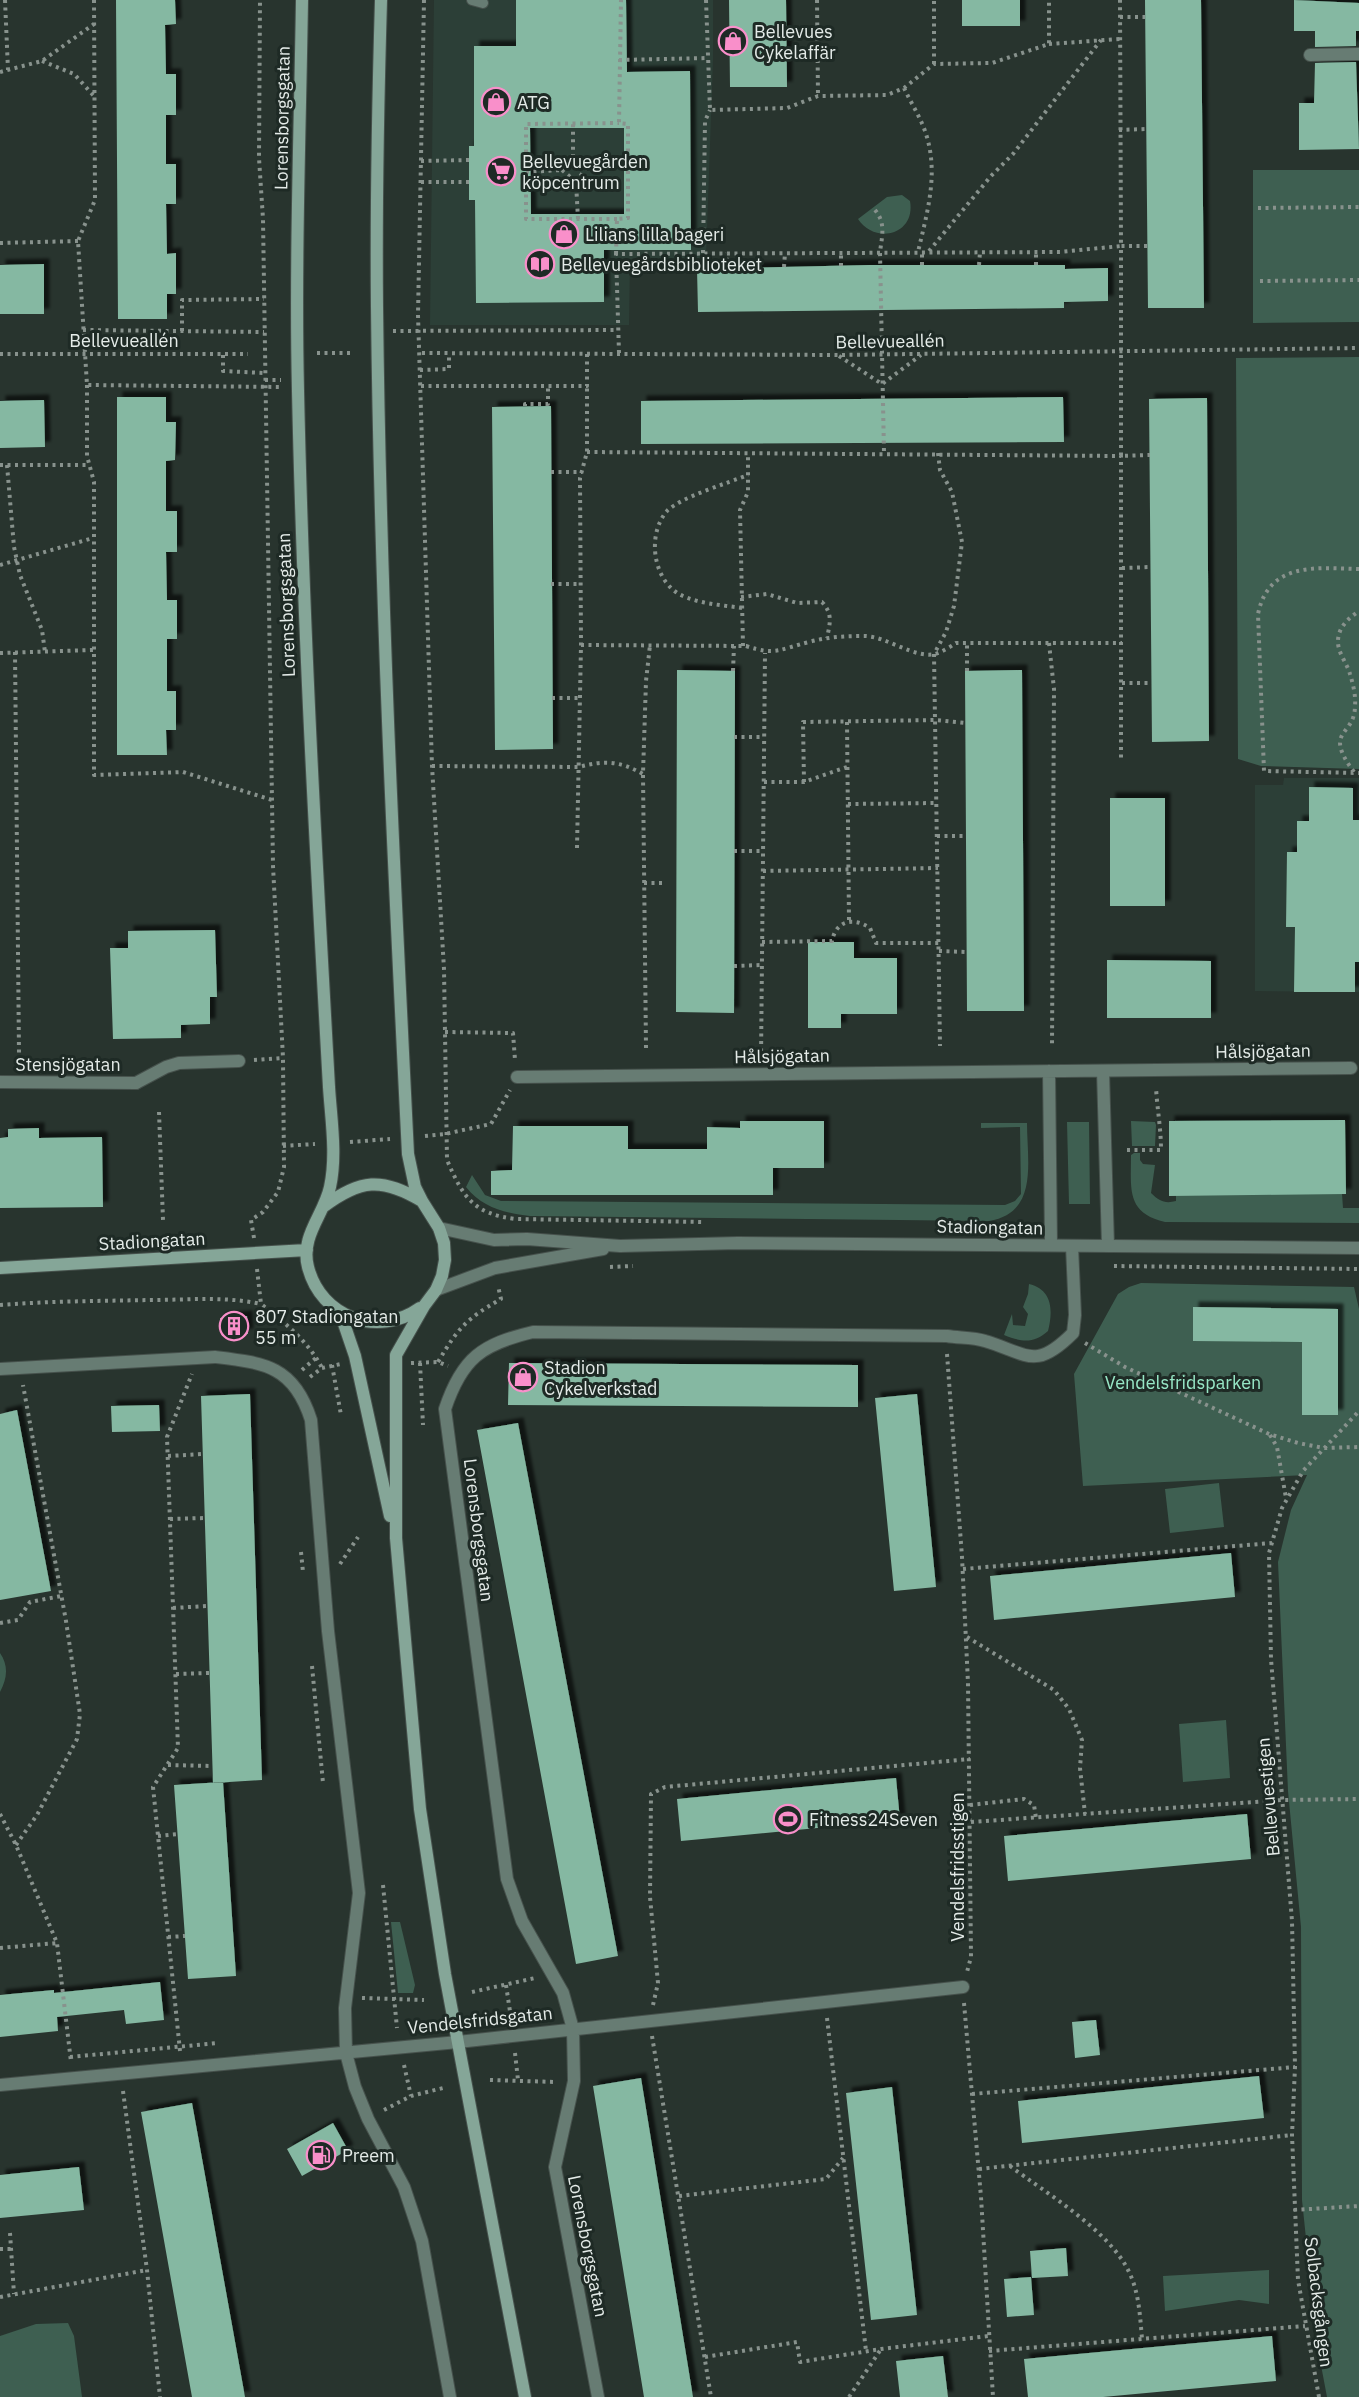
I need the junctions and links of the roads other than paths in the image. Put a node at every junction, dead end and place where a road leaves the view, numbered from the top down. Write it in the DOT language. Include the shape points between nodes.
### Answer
graph roads {
  1 [pos="302,0"];
  2 [pos="381,0"];
  3 [pos="1359,54"];
  4 [pos="1310,55"];
  5 [pos="239,1061"];
  6 [pos="1351,1068"];
  7 [pos="1048,1071"];
  8 [pos="1103,1071"];
  9 [pos="517,1077"];
  10 [pos="0,1082"];
  11 [pos="422,1201"];
  12 [pos="323,1207"];
  13 [pos="438,1228"];
  14 [pos="1051,1245"];
  15 [pos="620,1246"];
  16 [pos="1072,1246"];
  17 [pos="1108,1246"];
  18 [pos="1359,1248"];
  19 [pos="307,1250"];
  20 [pos="0,1268"];
  21 [pos="436,1290"];
  22 [pos="424,1305"];
  23 [pos="340,1312"];
  24 [pos="0,1369"];
  25 [pos="396,1538"];
  26 [pos="963,1987"];
  27 [pos="573,2029"];
  28 [pos="458,2042"];
  29 [pos="346,2053"];
  30 [pos="0,2085"];
  31 [pos="450,2397"];
  32 [pos="525,2397"];
  33 [pos="598,2397"];
  1 -- 12 [label="main road, Lorensborgsgatan" via="298,387 317,902 332,1143 330,1189"];
  2 -- 11 [label="main road, Lorensborgsgatan" via="377,331 390,812 407,1138 410,1166"];
  3 -- 4 [label="street"];
  5 -- 10 [label="street, Stensjögatan" via="178,1063 136,1083"];
  6 -- 8 [label="street, Hålsjögatan"];
  7 -- 8 [label="street, Hålsjögatan"];
  7 -- 9 [label="street, Hålsjögatan"];
  7 -- 14 [label="street"];
  8 -- 17 [label="street"];
  11 -- 12 [label="main road, Lorensborgsgatan" via="386,1185 364,1185 344,1191"];
  11 -- 13 [label="main road, Lorensborgsgatan"];
  12 -- 19 [label="main road, Lorensborgsgatan" via="310,1232"];
  13 -- 15 [label="street, Stadiongatan" via="494,1240"];
  13 -- 21 [label="main road, Lorensborgsgatan" via="445,1260"];
  14 -- 15 [label="street, Stadiongatan" via="738,1242"];
  14 -- 16 [label="street, Stadiongatan"];
  15 -- 21 [label="street, Stadiongatan" via="495,1268"];
  16 -- 17 [label="street, Stadiongatan"];
  16 -- 27 [label="street, Lorensborgsgatan" via="1073,1333 1061,1345 1033,1357 984,1341 947,1336 533,1332 505,1338 481,1350 461,1373 445,1409 507,1879 522,1921 563,1993"];
  17 -- 18 [label="street, Stadiongatan"];
  19 -- 20 [label="main road, Stadiongatan"];
  19 -- 23 [label="main road, Lorensborgsgatan" via="312,1278"];
  21 -- 22 [label="main road, Lorensborgsgatan"];
  22 -- 23 [label="main road, Lorensborgsgatan" via="392,1322 357,1320"];
  22 -- 25 [label="main road, Lorensborgsgatan" via="396,1355"];
  23 -- 25 [label="main road, Lorensborgsgatan" via="356,1356"];
  24 -- 29 [label="street" via="215,1357 267,1365 280,1372 301,1396 311,1420 328,1631 359,1893 345,2008"];
  25 -- 28 [label="main road, Lorensborgsgatan" via="420,1809"];
  26 -- 27 [label="street, Vendelsfridsgatan"];
  27 -- 28 [label="street, Vendelsfridsgatan"];
  27 -- 33 [label="street, Lorensborgsgatan" via="574,2081 555,2167"];
  28 -- 29 [label="street, Vendelsfridsgatan"];
  28 -- 32 [label="main road, Lorensborgsgatan"];
  29 -- 30 [label="street, Vendelsfridsgatan"];
  29 -- 31 [label="street" via="359,2097 404,2187 422,2241"];
}
